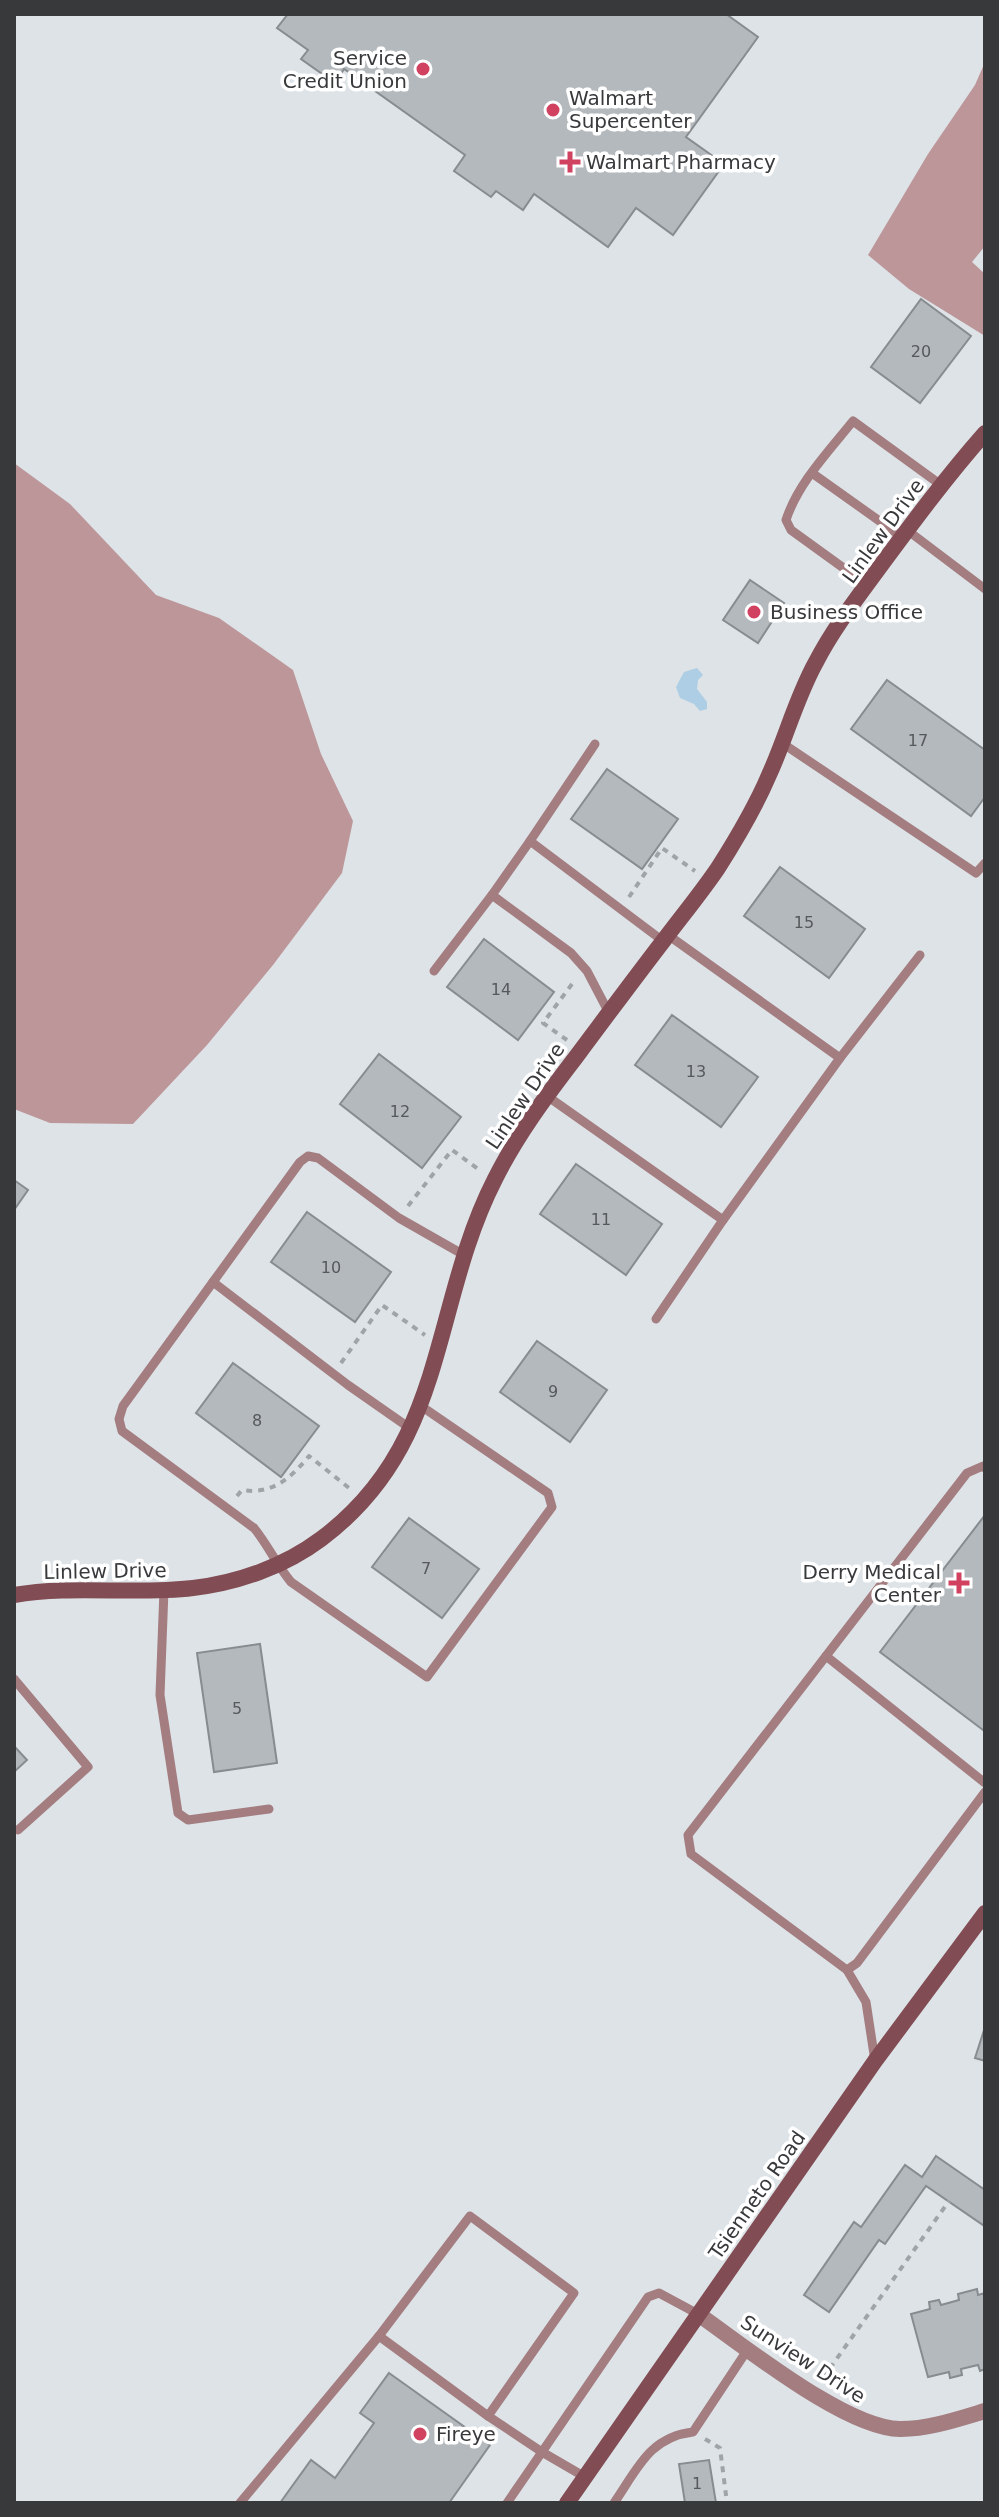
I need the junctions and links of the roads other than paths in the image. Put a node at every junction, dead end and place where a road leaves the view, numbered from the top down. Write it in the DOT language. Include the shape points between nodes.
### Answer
graph roads {
  1 [pos="985,433"];
  2 [pos="812,473"];
  3 [pos="941,485"];
  4 [pos="904,534"];
  5 [pos="867,585"];
  6 [pos="985,589"];
  7 [pos="782,743"];
  8 [pos="595,744"];
  9 [pos="530,841"];
  10 [pos="985,863"];
  11 [pos="492,895"];
  12 [pos="665,938"];
  13 [pos="920,955"];
  14 [pos="434,971"];
  15 [pos="609,1013"];
  16 [pos="840,1058"];
  17 [pos="547,1096"];
  18 [pos="723,1220"];
  19 [pos="464,1255"];
  20 [pos="213,1282"];
  21 [pos="656,1319"];
  22 [pos="421,1406"];
  23 [pos="411,1429"];
  24 [pos="985,1468"];
  25 [pos="276,1565"];
  26 [pos="164,1590"];
  27 [pos="14,1595"];
  28 [pos="826,1656"];
  29 [pos="14,1679"];
  30 [pos="985,1783"];
  31 [pos="985,1792"];
  32 [pos="269,1809"];
  33 [pos="18,1830"];
  34 [pos="985,1913"];
  35 [pos="847,1970"];
  36 [pos="875,2061"];
  37 [pos="698,2314"];
  38 [pos="379,2336"];
  39 [pos="748,2349"];
  40 [pos="985,2411"];
  41 [pos="488,2416"];
  42 [pos="542,2452"];
  43 [pos="585,2477"];
  44 [pos="240,2503"];
  45 [pos="507,2503"];
  46 [pos="567,2503"];
  47 [pos="614,2503"];
  1 -- 3 [label="street, Linlew Drive"];
  2 -- 3 [label="lane" via="853,421"];
  2 -- 4 [label="lane"];
  2 -- 5 [label="lane" via="786,520 791,530"];
  3 -- 4 [label="street, Linlew Drive"];
  4 -- 5 [label="street, Linlew Drive"];
  4 -- 6 [label="lane"];
  5 -- 7 [label="street, Linlew Drive" via="815,664"];
  7 -- 10 [label="lane" via="976,873"];
  7 -- 12 [label="street, Linlew Drive" via="735,840"];
  8 -- 9 [label="lane"];
  9 -- 11 [label="lane"];
  9 -- 12 [label="lane"];
  11 -- 14 [label="lane"];
  11 -- 15 [label="lane" via="571,953"];
  12 -- 15 [label="street, Linlew Drive"];
  12 -- 16 [label="lane"];
  13 -- 16 [label="lane"];
  15 -- 17 [label="street, Linlew Drive"];
  16 -- 18 [label="lane"];
  17 -- 18 [label="lane"];
  17 -- 19 [label="street, Linlew Drive" via="493,1181"];
  18 -- 21 [label="lane"];
  19 -- 20 [label="lane" via="308,1156"];
  19 -- 22 [label="street, Linlew Drive"];
  20 -- 23 [label="lane"];
  20 -- 25 [label="lane" via="123,1406 119,1419 122,1431 254,1528"];
  22 -- 23 [label="street, Linlew Drive"];
  22 -- 25 [label="lane" via="548,1493 552,1507 427,1677 310,1597"];
  23 -- 25 [label="street, Linlew Drive" via="365,1500 320,1540"];
  24 -- 28 [label="lane" via="967,1473"];
  25 -- 26 [label="street, Linlew Drive" via="222,1583"];
  26 -- 27 [label="street, Linlew Drive"];
  26 -- 32 [label="lane" via="160,1695 178,1813 188,1820"];
  28 -- 30 [label="lane"];
  28 -- 35 [label="lane" via="688,1835 691,1854"];
  29 -- 33 [label="lane" via="88,1767"];
  31 -- 35 [label="lane"];
  34 -- 36 [label="street, Tsienneto Road"];
  35 -- 36 [label="lane" via="866,2002"];
  36 -- 37 [label="street, Tsienneto Road"];
  37 -- 39 [label="street, Sunview Drive"];
  37 -- 42 [label="lane" via="659,2293 648,2297"];
  37 -- 43 [label="street, Tsienneto Road"];
  38 -- 41 [label="lane"];
  38 -- 41 [label="lane" via="470,2216 574,2293"];
  38 -- 44 [label="lane"];
  39 -- 40 [label="street, Sunview Drive" via="812,2393 875,2425 898,2430 930,2426"];
  39 -- 47 [label="lane" via="693,2432 662,2441"];
  41 -- 42 [label="lane"];
  42 -- 43 [label="lane"];
  42 -- 45 [label="lane"];
  43 -- 46 [label="street, Tsienneto Road"];
}
